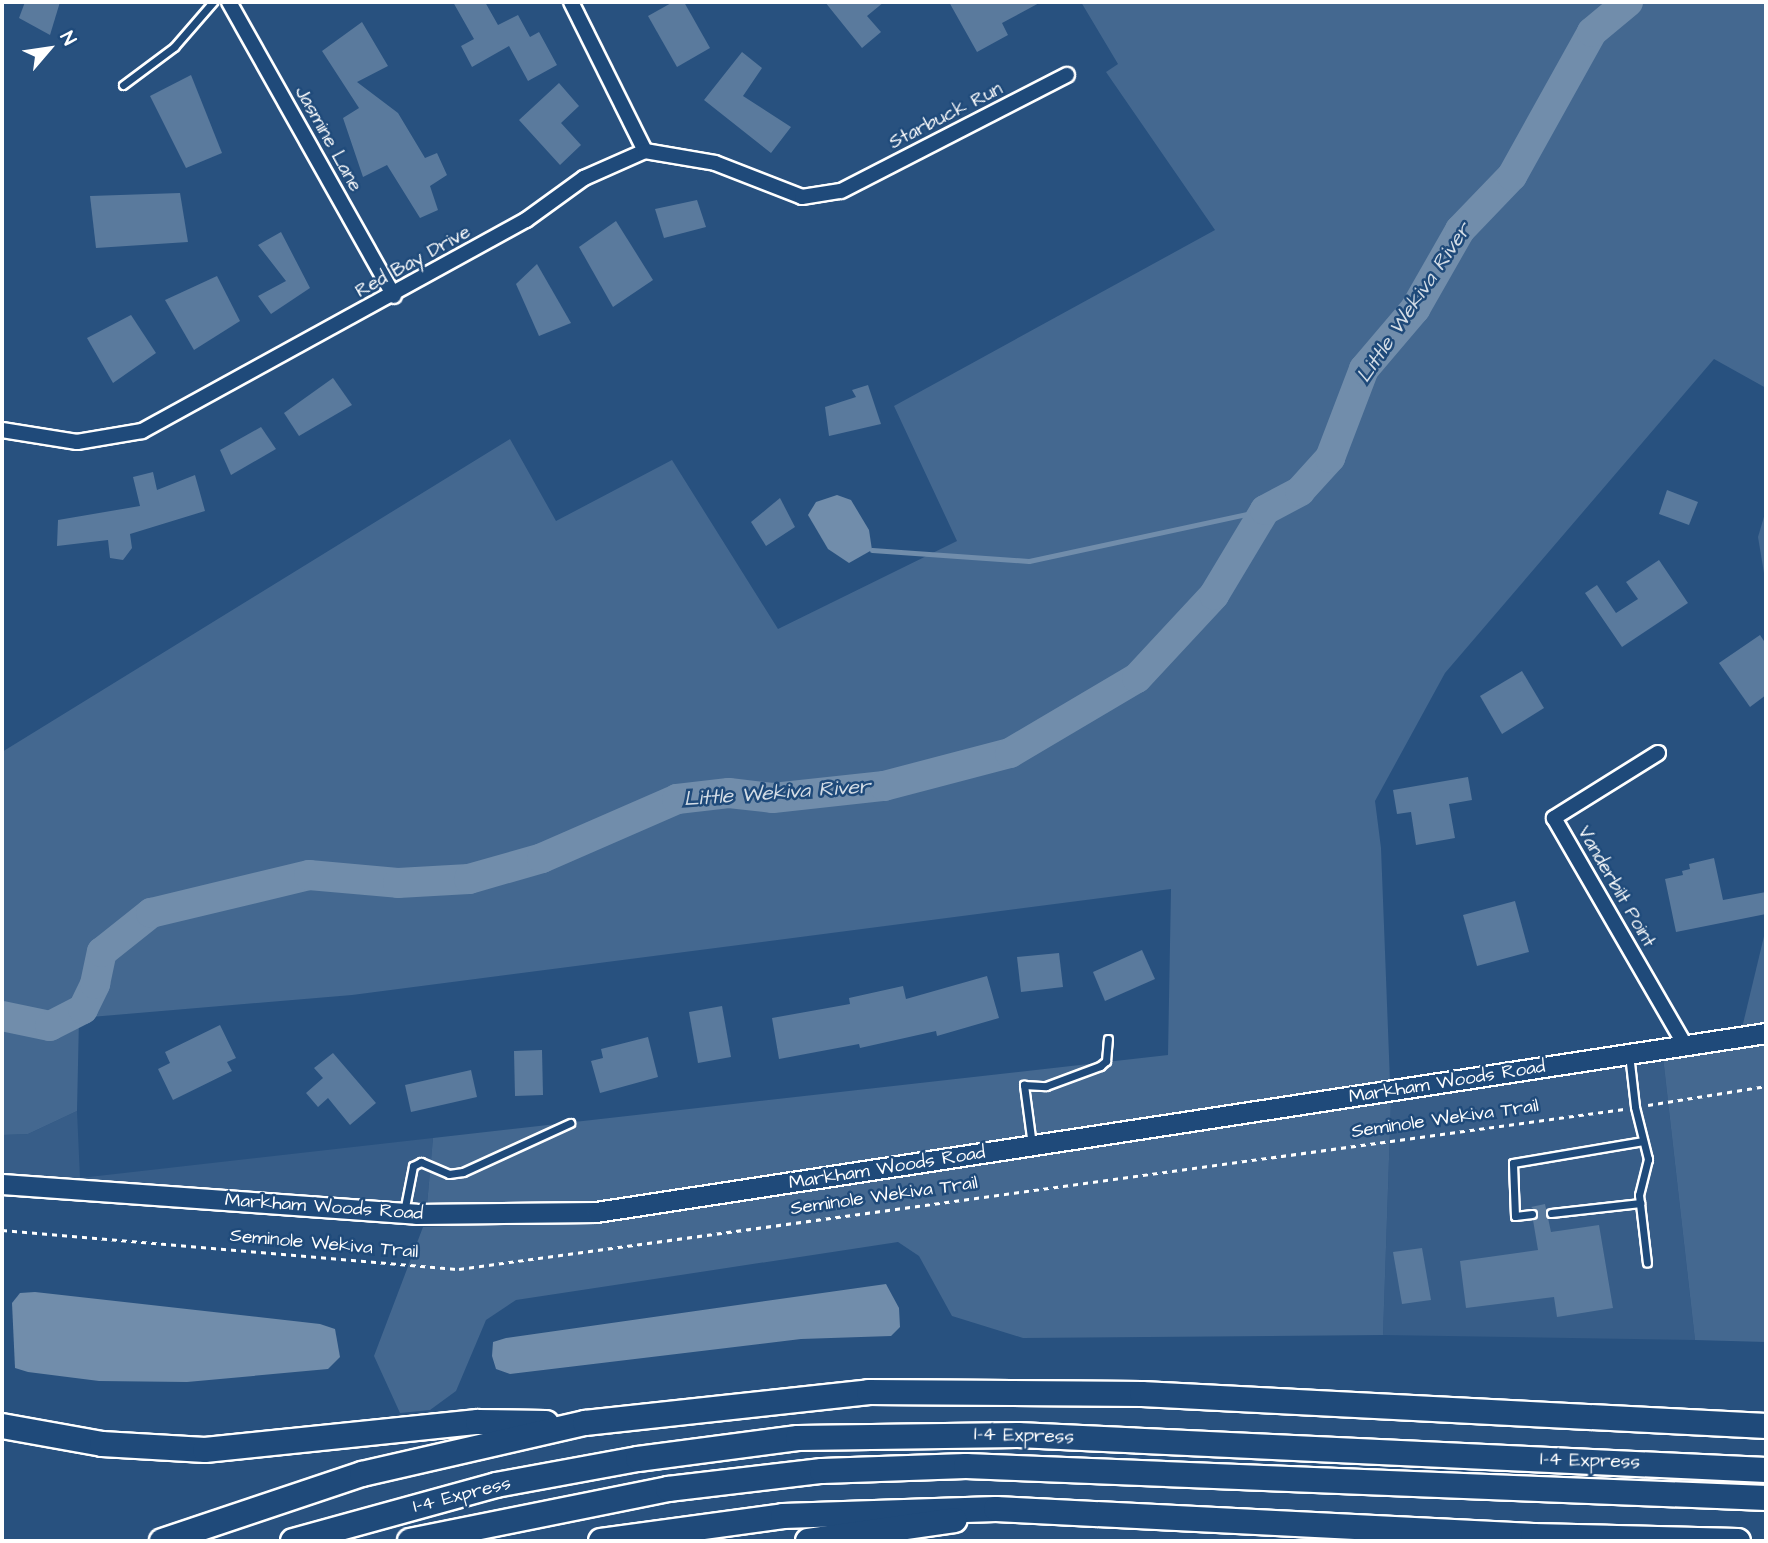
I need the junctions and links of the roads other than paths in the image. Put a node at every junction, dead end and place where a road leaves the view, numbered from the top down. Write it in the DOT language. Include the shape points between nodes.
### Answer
graph roads {
  1 [pos="213,2"];
  2 [pos="229,2"];
  3 [pos="571,2"];
  4 [pos="1067,75"];
  5 [pos="123,85"];
  6 [pos="645,151"];
  7 [pos="394,296"];
  8 [pos="2,430"];
  9 [pos="1658,753"];
  10 [pos="1766,1033"];
  11 [pos="1108,1039"];
  12 [pos="1685,1045"];
  13 [pos="1629,1054"];
  14 [pos="570,1123"];
  15 [pos="1643,1141"];
  16 [pos="1032,1146"];
  17 [pos="2,1184"];
  18 [pos="1640,1203"];
  19 [pos="404,1213"];
  20 [pos="1550,1213"];
  21 [pos="1532,1214"];
  22 [pos="1647,1264"];
  23 [pos="585,1423"];
  24 [pos="2,1426"];
  25 [pos="1766,1426"];
  26 [pos="1766,1470"];
  27 [pos="1766,1499"];
  28 [pos="996,1509"];
  29 [pos="162,1541"];
  30 [pos="293,1541"];
  31 [pos="410,1541"];
  32 [pos="601,1541"];
  33 [pos="808,1541"];
  34 [pos="1738,1541"];
  1 -- 5 [label="lane" via="174,47"];
  2 -- 7 [label="street, Jasmine Lane"];
  3 -- 6 [label="street"];
  4 -- 6 [label="street, Starbuck Run" via="841,191 802,197 715,163"];
  6 -- 7 [label="street, Red Bay Drive" via="584,178 526,220"];
  7 -- 8 [label="street, Red Bay Drive" via="142,431 77,442"];
  9 -- 12 [label="street, Vanderbilt Point" via="1553,818"];
  10 -- 12 [label="main road, Markham Woods Road"];
  11 -- 16 [label="lane" via="1106,1061 1100,1066 1046,1086 1024,1085"];
  12 -- 13 [label="main road, Markham Woods Road"];
  13 -- 15 [label="lane"];
  13 -- 16 [label="main road, Markham Woods Road"];
  14 -- 19 [label="lane" via="463,1172 449,1174 421,1162 413,1166"];
  15 -- 18 [label="lane" via="1648,1159"];
  15 -- 21 [label="lane" via="1513,1163 1515,1216"];
  16 -- 19 [label="main road, Markham Woods Road" via="596,1212 502,1216"];
  17 -- 19 [label="main road, Markham Woods Road"];
  18 -- 20 [label="lane"];
  18 -- 22 [label="lane"];
  23 -- 24 [label="highway" via="478,1422 205,1450 102,1444"];
  23 -- 25 [label="highway" via="883,1392 1142,1394"];
  23 -- 29 [label="highway" via="362,1474"];
  26 -- 30 [label="highway, I-4 Express" via="1018,1435 798,1438 638,1459 496,1485"];
  27 -- 31 [label="highway, I-4 Express" via="953,1467 822,1471 668,1489"];
  28 -- 32 [label="highway" via="783,1516"];
  28 -- 33 [label="highway" via="934,1526"];
  28 -- 34 [label="highway" via="1533,1536"];
}
